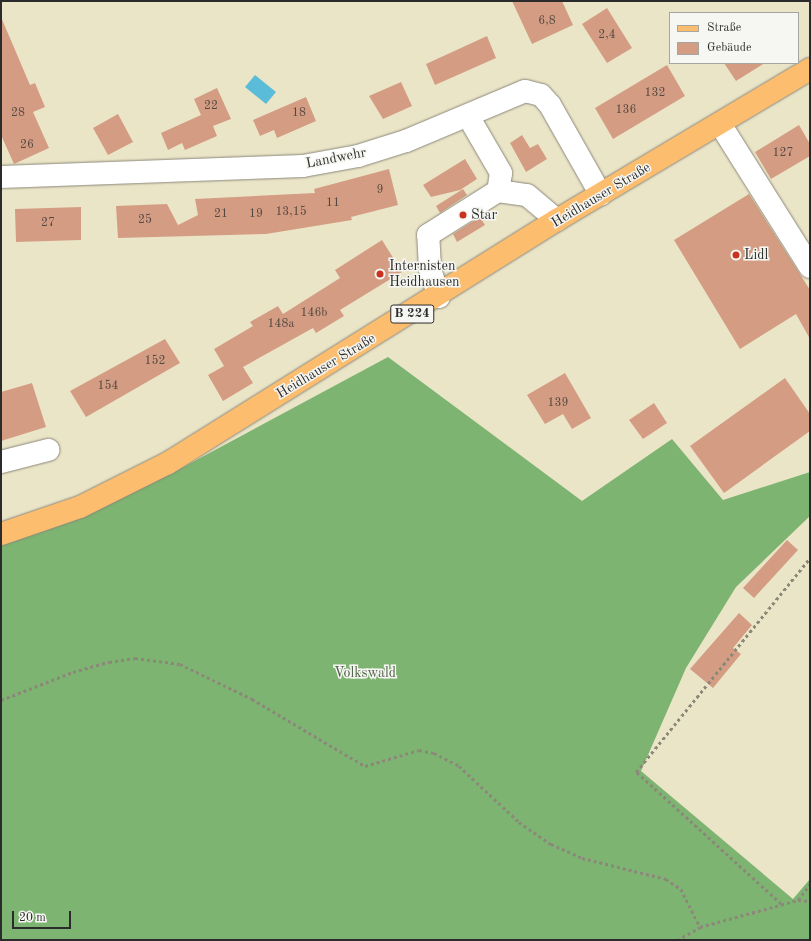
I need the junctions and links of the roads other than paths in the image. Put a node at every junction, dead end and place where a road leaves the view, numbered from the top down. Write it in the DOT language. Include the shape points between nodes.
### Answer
graph roads {
  1 [pos="810,68"];
  2 [pos="468,116"];
  3 [pos="720,124"];
  4 [pos="1,177"];
  5 [pos="498,191"];
  6 [pos="601,195"];
  7 [pos="557,220"];
  8 [pos="810,267"];
  9 [pos="439,297"];
  10 [pos="48,450"];
  11 [pos="1,462"];
  12 [pos="1,534"];
  1 -- 3 [label="main road, Heidhauser Straße / B 224"];
  2 -- 4 [label="street, Landwehr" via="358,156 303,166"];
  2 -- 5 [label="street" via="501,173"];
  2 -- 6 [label="street, Landwehr" via="514,94 525,91 541,95"];
  3 -- 6 [label="main road, Heidhauser Straße / B 224"];
  3 -- 8 [label="street"];
  5 -- 7 [label="street" via="527,195"];
  5 -- 9 [label="street" via="428,235 430,269"];
  6 -- 7 [label="main road, Heidhauser Straße / B 224"];
  7 -- 9 [label="main road, Heidhauser Straße / B 224"];
  9 -- 12 [label="main road, Heidhauser Straße / B 224" via="168,463 80,507"];
  10 -- 11 [label="street"];
}
